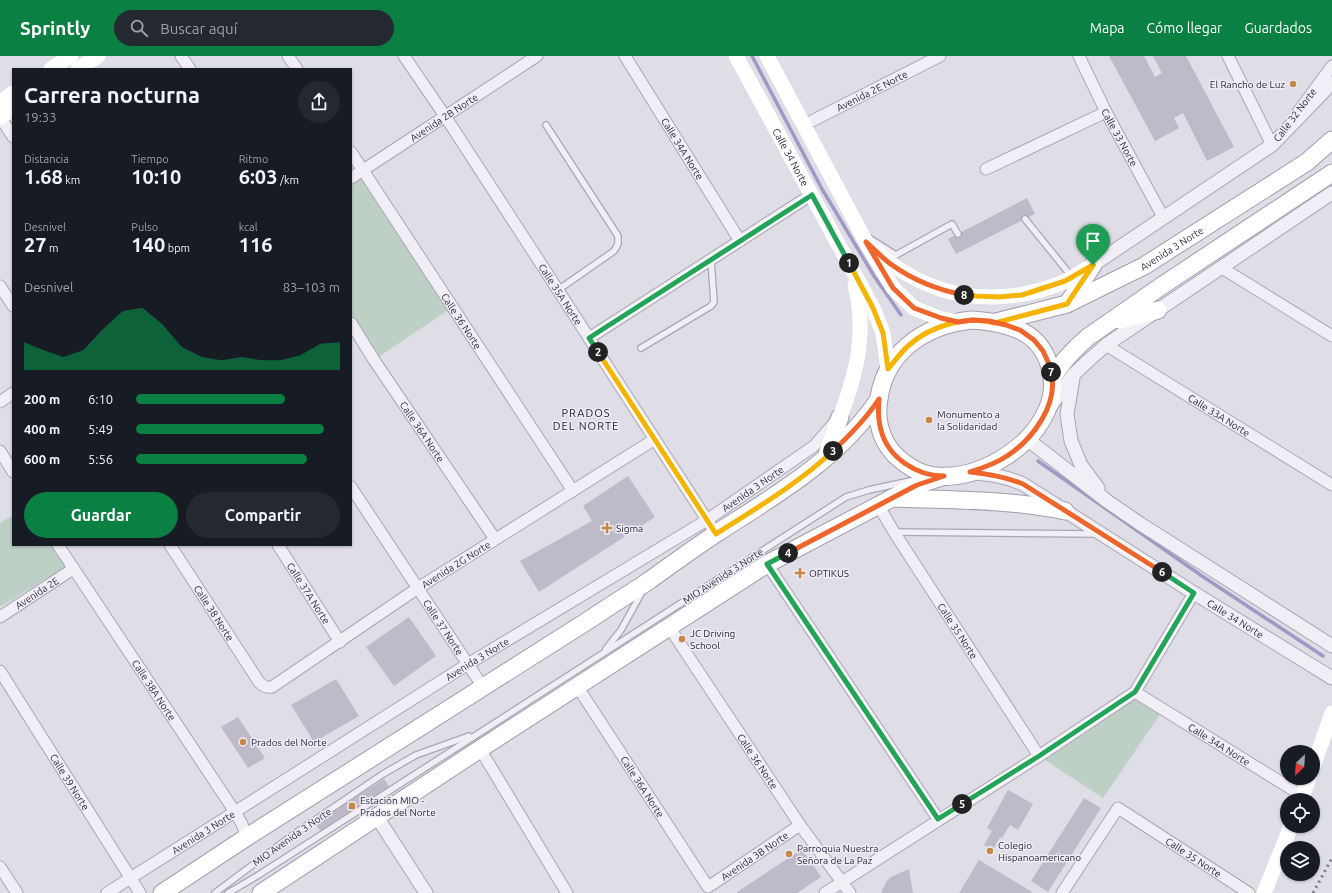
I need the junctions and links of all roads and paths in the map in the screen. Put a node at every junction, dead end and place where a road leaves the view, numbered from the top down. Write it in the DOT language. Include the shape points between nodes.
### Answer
graph roads {
  1 [pos="98,56"];
  2 [pos="181,56"];
  3 [pos="288,56"];
  4 [pos="404,56"];
  5 [pos="537,56"];
  6 [pos="625,56"];
  7 [pos="736,56"];
  8 [pos="767,56"];
  9 [pos="1079,56"];
  10 [pos="1228,56"];
  11 [pos="934,57"];
  12 [pos="74,63"];
  13 [pos="1332,66"];
  14 [pos="55,68"];
  15 [pos="189,68"];
  16 [pos="296,68"];
  17 [pos="1332,83"];
  18 [pos="12,94"];
  19 [pos="0,102"];
  20 [pos="12,110"];
  21 [pos="1106,112"];
  22 [pos="445,116"];
  23 [pos="0,117"];
  24 [pos="546,125"];
  25 [pos="804,125"];
  26 [pos="12,135"];
  27 [pos="1332,140"];
  28 [pos="1272,146"];
  29 [pos="352,154"];
  30 [pos="986,169"];
  31 [pos="363,170"];
  32 [pos="1332,173"];
  33 [pos="352,177"];
  34 [pos="1332,193"];
  35 [pos="812,195"];
  36 [pos="1163,217"];
  37 [pos="1025,219"];
  38 [pos="958,234"];
  39 [pos="863,237"];
  40 [pos="740,241"];
  41 [pos="711,259"];
  42 [pos="1093,265"];
  43 [pos="850,266"];
  44 [pos="1222,268"];
  45 [pos="1073,277"];
  46 [pos="0,286"];
  47 [pos="558,290"];
  48 [pos="12,304"];
  49 [pos="1067,304"];
  50 [pos="1158,310"];
  51 [pos="958,322"];
  52 [pos="995,323"];
  53 [pos="1110,323"];
  54 [pos="352,325"];
  55 [pos="1332,336"];
  56 [pos="589,338"];
  57 [pos="1106,345"];
  58 [pos="641,348"];
  59 [pos="888,369"];
  60 [pos="1073,375"];
  61 [pos="1053,377"];
  62 [pos="12,394"];
  63 [pos="879,399"];
  64 [pos="0,402"];
  65 [pos="1047,410"];
  66 [pos="840,417"];
  67 [pos="655,439"];
  68 [pos="1027,439"];
  69 [pos="0,451"];
  70 [pos="825,459"];
  71 [pos="12,470"];
  72 [pos="970,472"];
  73 [pos="940,476"];
  74 [pos="1332,485"];
  75 [pos="352,489"];
  76 [pos="573,491"];
  77 [pos="1108,501"];
  78 [pos="885,502"];
  79 [pos="1065,510"];
  80 [pos="711,527"];
  81 [pos="894,532"];
  82 [pos="1103,534"];
  83 [pos="495,539"];
  84 [pos="59,546"];
  85 [pos="171,546"];
  86 [pos="279,546"];
  87 [pos="767,564"];
  88 [pos="73,569"];
  89 [pos="648,581"];
  90 [pos="418,588"];
  91 [pos="1194,593"];
  92 [pos="0,617"];
  93 [pos="668,627"];
  94 [pos="340,642"];
  95 [pos="1332,646"];
  96 [pos="603,653"];
  97 [pos="468,664"];
  98 [pos="0,671"];
  99 [pos="1332,678"];
  100 [pos="258,682"];
  101 [pos="578,686"];
  102 [pos="483,687"];
  103 [pos="1135,692"];
  104 [pos="1332,713"];
  105 [pos="479,741"];
  106 [pos="1320,747"];
  107 [pos="1039,756"];
  108 [pos="1294,793"];
  109 [pos="235,812"];
  110 [pos="377,818"];
  111 [pos="938,819"];
  112 [pos="800,826"];
  113 [pos="1288,833"];
  114 [pos="247,837"];
  115 [pos="0,867"];
  116 [pos="131,878"];
  117 [pos="841,883"];
  118 [pos="708,887"];
  119 [pos="280,888"];
  120 [pos="17,893"];
  121 [pos="107,893"];
  122 [pos="140,893"];
  123 [pos="162,893"];
  124 [pos="215,893"];
  125 [pos="228,893"];
  126 [pos="260,893"];
  127 [pos="426,893"];
  128 [pos="566,893"];
  129 [pos="825,893"];
  130 [pos="850,893"];
  131 [pos="1062,893"];
  132 [pos="1249,893"];
  133 [pos="1264,893"];
  1 -- 12 [label="main road"];
  2 -- 15 [label="street"];
  3 -- 16 [label="street"];
  4 -- 22 [label="street, Calle 35A Norte"];
  5 -- 22 [label="street, Avenida 2B Norte"];
  6 -- 40 [label="street, Calle 34A Norte"];
  7 -- 35 [label="main road, Calle 34 Norte"];
  8 -- 25 [label="main road"];
  9 -- 21 [label="street, Calle 33 Norte"];
  10 -- 28 [label="street"];
  11 -- 25 [label="street, Avenida 2E Norte"];
  12 -- 14 [label="main road"];
  13 -- 28 [label="street, Calle 32 Norte"];
  17 -- 28 [label="street"];
  18 -- 19 [label="main road"];
  20 -- 23 [label="main road"];
  21 -- 30 [label="street"];
  21 -- 36 [label="street, Calle 33 Norte"];
  22 -- 31 [label="street, Avenida 2B Norte"];
  22 -- 47 [label="street, Calle 35A Norte"];
  23 -- 26 [label="street"];
  24 -- 47 [label="lane" via="618,236 618,244 614,251"];
  25 -- 39 [label="main road"];
  27 -- 49 [label="main road, Avenida 3 Norte" via="1307,162 1144,266"];
  28 -- 36 [label="street"];
  29 -- 31 [label="street, Calle 36 Norte"];
  31 -- 33 [label="street, Avenida 2B Norte"];
  31 -- 76 [label="street, Calle 36 Norte"];
  32 -- 53 [label="main road"];
  34 -- 44 [label="street"];
  35 -- 40 [label="street"];
  35 -- 43 [label="main road, Calle 34 Norte"];
  36 -- 42 [label="street"];
  37 -- 45 [label="lane"];
  38 -- 39 [label="lane" via="952,224 896,255"];
  39 -- 45 [label="main road" via="890,264 930,286 953,293 999,297 1022,295"];
  39 -- 51 [label="main road" via="893,288 914,308"];
  40 -- 41 [label="street"];
  41 -- 56 [label="street"];
  41 -- 58 [label="lane" via="714,302 711,306"];
  42 -- 45 [label="main road"];
  42 -- 49 [label="main road"];
  43 -- 59 [label="main road, Calle 34 Norte" via="873,308 883,333"];
  43 -- 66 [label="main road" via="858,296 861,344 851,389"];
  44 -- 50 [label="street"];
  44 -- 55 [label="street"];
  46 -- 48 [label="street"];
  47 -- 56 [label="street, Calle 35A Norte"];
  49 -- 52 [label="main road, Avenida 3 Norte"];
  50 -- 53 [label="main road"];
  50 -- 57 [label="street"];
  51 -- 52 [label="main road" via="972,320"];
  51 -- 59 [label="main road" via="924,334 904,349"];
  52 -- 61 [label="main road" via="1020,330 1034,340 1043,351"];
  53 -- 61 [label="main road" via="1078,345 1061,363"];
  54 -- 83 [label="street, Calle 36A Norte"];
  56 -- 67 [label="street, Calle 35A Norte"];
  57 -- 60 [label="street"];
  57 -- 74 [label="street, Calle 33A Norte"];
  59 -- 63 [label="main road" via="881,385"];
  60 -- 65 [label="street"];
  60 -- 77 [label="street" via="1067,414 1070,441 1081,465"];
  61 -- 65 [label="main road" via="1053,392"];
  62 -- 64 [label="street"];
  63 -- 70 [label="main road, Avenida 3 Norte" via="856,429"];
  63 -- 73 [label="main road" via="881,431 890,450 905,464 926,474"];
  65 -- 68 [label="main road"];
  66 -- 70 [label="main road"];
  66 -- 80 [label="street, Avenida 3 Norte" via="814,446"];
  67 -- 76 [label="street, Avenida 2G Norte"];
  67 -- 80 [label="street, Calle 35A Norte"];
  68 -- 72 [label="main road" via="1007,456"];
  68 -- 77 [label="street"];
  69 -- 71 [label="street"];
  70 -- 80 [label="main road, Avenida 3 Norte" via="796,481"];
  72 -- 73 [label="main road"];
  72 -- 79 [label="street, Calle 34 Norte" via="992,474 1023,484"];
  73 -- 78 [label="main road"];
  73 -- 96 [label="lane, MIO Avenida 3 Norte" via="875,488 846,497"];
  75 -- 90 [label="street, Calle 37 Norte"];
  76 -- 83 [label="street, Avenida 2G Norte"];
  77 -- 95 [label="street"];
  78 -- 79 [label="main road" via="1021,504"];
  78 -- 81 [label="street, Calle 35 Norte"];
  78 -- 87 [label="main road"];
  79 -- 82 [label="street, Calle 34 Norte"];
  80 -- 89 [label="main road, Avenida 3 Norte"];
  80 -- 97 [label="street, Avenida 3 Norte"];
  81 -- 82 [label="lane"];
  81 -- 107 [label="street, Calle 35 Norte"];
  82 -- 91 [label="street, Calle 34 Norte"];
  83 -- 90 [label="street, Avenida 2G Norte"];
  84 -- 88 [label="street, Calle 38A Norte"];
  85 -- 100 [label="street, Calle 38 Norte"];
  86 -- 94 [label="street, Calle 37A Norte"];
  87 -- 93 [label="main road"];
  87 -- 111 [label="street"];
  88 -- 92 [label="street, Avenida 2E"];
  88 -- 109 [label="street, Calle 38A Norte"];
  89 -- 96 [label="lane, MIO Avenida 3 Norte" via="621,630"];
  89 -- 102 [label="main road, Avenida 3 Norte"];
  90 -- 94 [label="street, Avenida 2G Norte"];
  90 -- 97 [label="street, Calle 37 Norte"];
  91 -- 99 [label="street, Calle 34 Norte"];
  91 -- 103 [label="street"];
  93 -- 101 [label="main road"];
  93 -- 112 [label="street, Calle 36 Norte"];
  94 -- 100 [label="street, Avenida 2G Norte" via="272,687"];
  96 -- 105 [label="lane, MIO Avenida 3 Norte"];
  97 -- 102 [label="street, Calle 37 Norte"];
  97 -- 109 [label="street, Avenida 3 Norte"];
  98 -- 116 [label="street, Calle 39 Norte"];
  101 -- 105 [label="main road"];
  101 -- 118 [label="street, Calle 36A Norte"];
  102 -- 114 [label="main road, Avenida 3 Norte"];
  103 -- 107 [label="street"];
  103 -- 108 [label="street, Calle 34A Norte"];
  104 -- 106 [label="main road"];
  105 -- 110 [label="main road"];
  105 -- 124 [label="lane, MIO Avenida 3 Norte" via="416,756 383,774 294,834"];
  105 -- 125 [label="lane, MIO Avenida 3 Norte"];
  105 -- 128 [label="street"];
  107 -- 111 [label="street"];
  109 -- 114 [label="street, Calle 38A Norte"];
  109 -- 116 [label="street, Avenida 3 Norte"];
  110 -- 119 [label="main road"];
  110 -- 127 [label="street"];
  111 -- 117 [label="street"];
  112 -- 117 [label="street, Calle 36 Norte"];
  112 -- 118 [label="street, Avenida 3B Norte"];
  113 -- 133 [label="main road"];
  114 -- 123 [label="main road, Avenida 3 Norte"];
  115 -- 120 [label="street"];
  116 -- 121 [label="street, Avenida 3 Norte"];
  116 -- 122 [label="street, Calle 39 Norte"];
  117 -- 129 [label="street"];
  117 -- 130 [label="street, Calle 36 Norte"];
  119 -- 126 [label="main road"];
  131 -- 132 [label="street, Calle 35 Norte" via="1118,808"];
}
